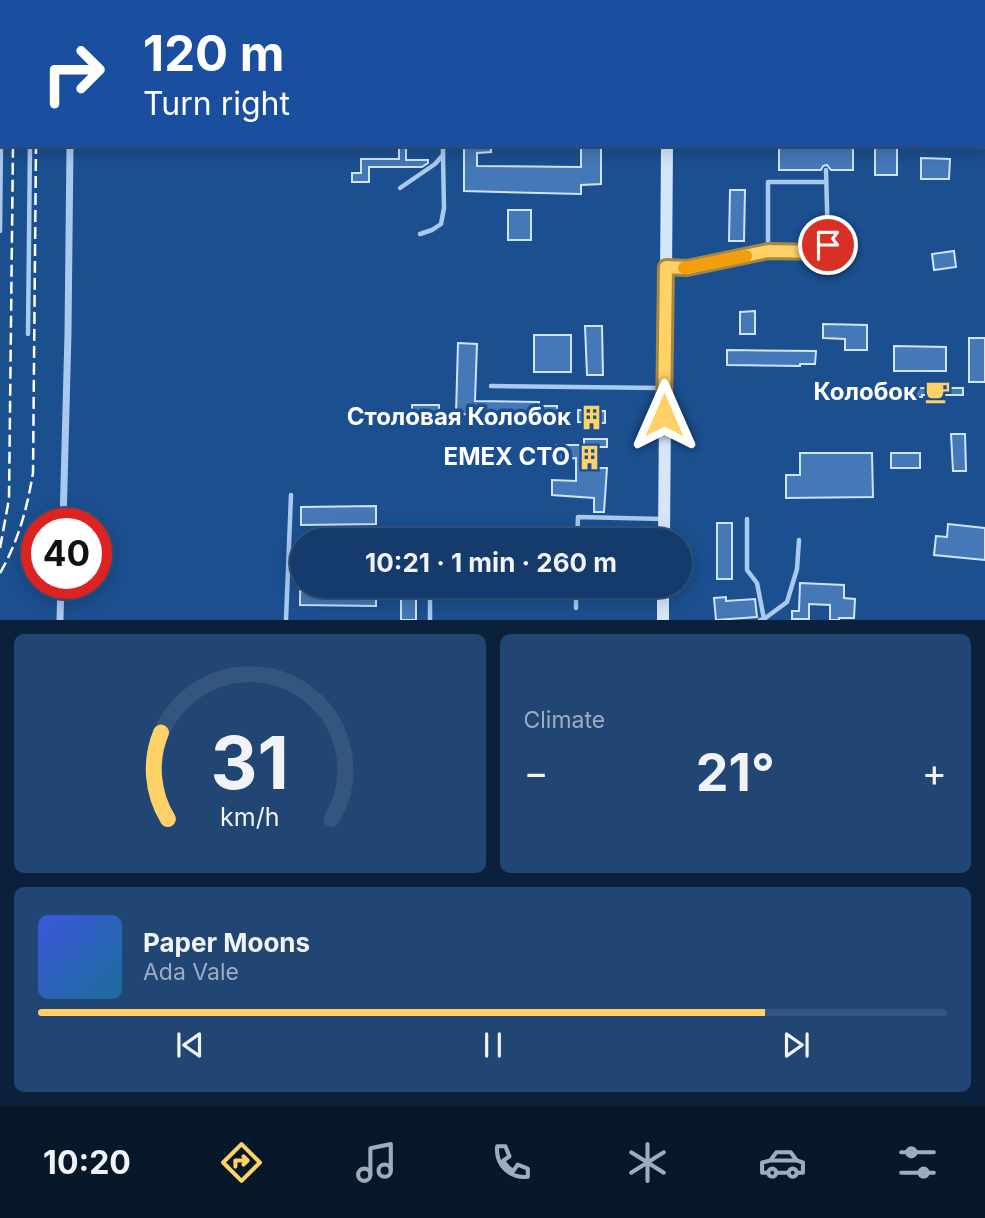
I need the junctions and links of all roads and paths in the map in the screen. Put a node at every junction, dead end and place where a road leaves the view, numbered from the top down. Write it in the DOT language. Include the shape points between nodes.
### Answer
graph roads {
  1 [pos="1,147"];
  2 [pos="30,147"];
  3 [pos="70,147"];
  4 [pos="443,147"];
  5 [pos="667,147"];
  6 [pos="443,155"];
  7 [pos="826,170"];
  8 [pos="826,182"];
  9 [pos="400,188"];
  10 [pos="0,231"];
  11 [pos="420,234"];
  12 [pos="768,251"];
  13 [pos="666,267"];
  14 [pos="28,334"];
  15 [pos="491,386"];
  16 [pos="664,388"];
  17 [pos="291,495"];
  18 [pos="63,508"];
  19 [pos="664,519"];
  20 [pos="747,519"];
  21 [pos="578,528"];
  22 [pos="664,528"];
  23 [pos="799,540"];
  24 [pos="430,598"];
  25 [pos="576,598"];
  26 [pos="663,598"];
  27 [pos="61,599"];
  28 [pos="576,608"];
  29 [pos="762,619"];
  30 [pos="60,620"];
  31 [pos="286,620"];
  32 [pos="430,620"];
  33 [pos="663,620"];
  1 -- 10 [label="lane"];
  2 -- 14 [label="lane"];
  3 -- 18 [label="street"];
  4 -- 6 [label="lane"];
  5 -- 13 [label="street"];
  6 -- 9 [label="lane"];
  6 -- 11 [label="lane" via="441,223"];
  7 -- 8 [label="lane"];
  8 -- 12 [label="lane" via="828,245 820,252"];
  8 -- 12 [label="lane" via="768,182"];
  12 -- 13 [label="lane" via="687,268"];
  13 -- 16 [label="street"];
  15 -- 16 [label="lane"];
  16 -- 19 [label="street"];
  17 -- 31 [label="lane"];
  19 -- 21 [label="lane" via="578,517"];
  19 -- 22 [label="street"];
  20 -- 29 [label="lane" via="747,570 757,583"];
  23 -- 29 [label="lane" via="797,569 787,602"];
  24 -- 32 [label="lane"];
  25 -- 28 [label="lane"];
  26 -- 33 [label="street"];
  27 -- 30 [label="street"];
}
